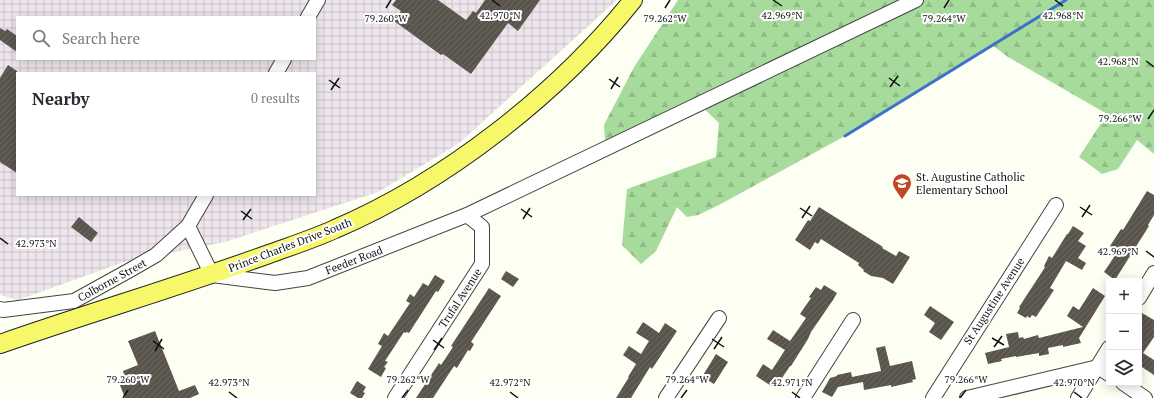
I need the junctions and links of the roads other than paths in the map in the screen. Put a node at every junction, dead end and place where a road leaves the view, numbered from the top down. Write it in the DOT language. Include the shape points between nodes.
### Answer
graph roads {
  1 [pos="318,0"];
  2 [pos="633,0"];
  3 [pos="916,0"];
  4 [pos="309,16"];
  5 [pos="283,60"];
  6 [pos="277,72"];
  7 [pos="205,196"];
  8 [pos="1056,205"];
  9 [pos="467,215"];
  10 [pos="188,226"];
  11 [pos="1154,273"];
  12 [pos="212,275"];
  13 [pos="1142,293"];
  14 [pos="0,308"];
  15 [pos="719,318"];
  16 [pos="853,320"];
  17 [pos="0,344"];
  18 [pos="1108,350"];
  19 [pos="1103,370"];
  20 [pos="1127,386"];
  21 [pos="395,398"];
  22 [pos="666,398"];
  23 [pos="803,398"];
  24 [pos="933,398"];
  25 [pos="967,398"];
  26 [pos="1078,398"];
  27 [pos="1145,398"];
  1 -- 4 [label="street"];
  2 -- 12 [label="main road, Prince Charles Drive South" via="591,47 533,102 500,130 444,170 383,206 334,230"];
  3 -- 9 [label="street, Feeder Road"];
  5 -- 6 [label="street"];
  7 -- 10 [label="street, Colborne Street"];
  8 -- 24 [label="street, St Augustine Avenue"];
  9 -- 12 [label="street, Feeder Road" via="308,278 275,283"];
  9 -- 21 [label="street, Trufal Avenue" via="482,227 482,264"];
  10 -- 12 [label="street"];
  10 -- 14 [label="street, Colborne Street" via="156,254 74,301 3,310"];
  11 -- 13 [label="street"];
  12 -- 17 [label="main road, Prince Charles Drive South"];
  15 -- 22 [label="street"];
  16 -- 23 [label="street"];
  18 -- 19 [label="street"];
  19 -- 25 [label="street"];
  19 -- 26 [label="street"];
  20 -- 27 [label="street"];
}
